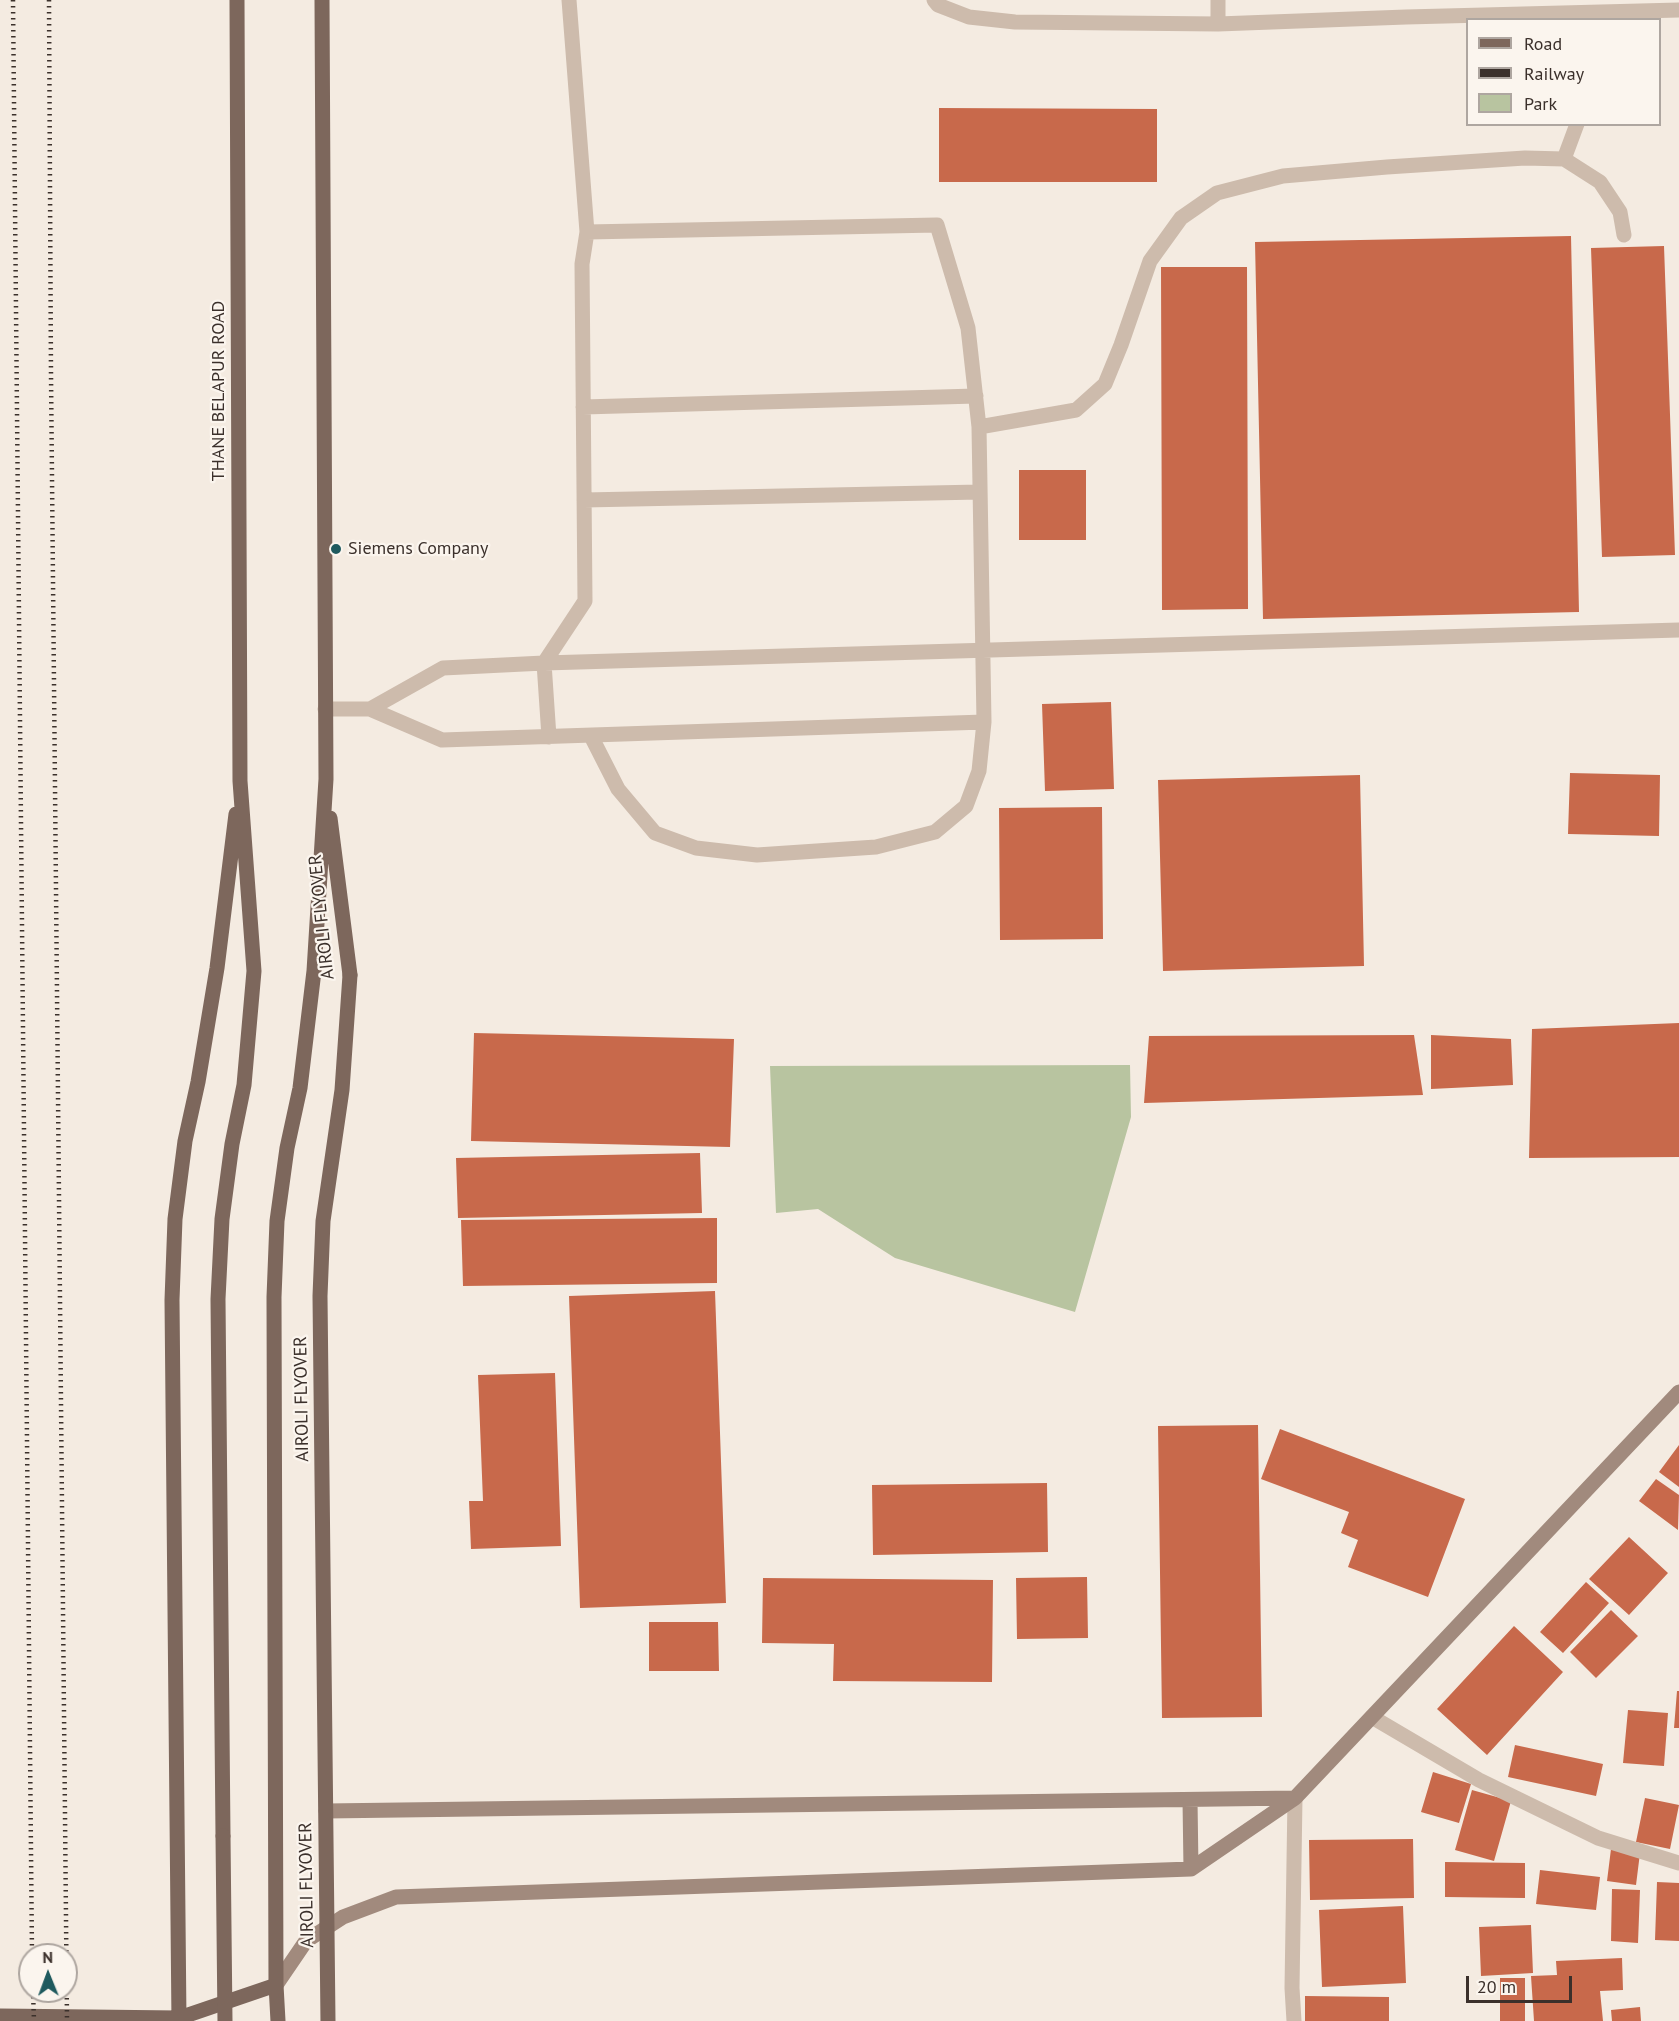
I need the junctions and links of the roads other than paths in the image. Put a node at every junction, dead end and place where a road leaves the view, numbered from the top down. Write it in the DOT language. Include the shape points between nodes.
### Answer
graph roads {
  1 [pos="237,0"];
  2 [pos="322,0"];
  3 [pos="568,0"];
  4 [pos="934,0"];
  5 [pos="1218,0"];
  6 [pos="1679,10"];
  7 [pos="1611,11"];
  8 [pos="1218,24"];
  9 [pos="1576,126"];
  10 [pos="1564,159"];
  11 [pos="587,232"];
  12 [pos="1624,235"];
  13 [pos="976,396"];
  14 [pos="583,407"];
  15 [pos="979,427"];
  16 [pos="980,492"];
  17 [pos="584,500"];
  18 [pos="1679,630"];
  19 [pos="983,650"];
  20 [pos="544,663"];
  21 [pos="369,708"];
  22 [pos="325,709"];
  23 [pos="984,722"];
  24 [pos="591,736"];
  25 [pos="549,737"];
  26 [pos="326,779"];
  27 [pos="240,781"];
  28 [pos="1679,1392"];
  29 [pos="1372,1717"];
  30 [pos="1295,1798"];
  31 [pos="1190,1800"];
  32 [pos="326,1811"];
  33 [pos="1679,1863"];
  34 [pos="1191,1869"];
  35 [pos="276,1985"];
  36 [pos="0,2016"];
  37 [pos="179,2020"];
  38 [pos="225,2021"];
  39 [pos="278,2021"];
  40 [pos="328,2021"];
  41 [pos="1294,2021"];
  1 -- 27 [label="main road, THANE BELAPUR ROAD"];
  2 -- 22 [label="main road"];
  3 -- 11 [label="street"];
  4 -- 8 [label="street" via="969,16 1015,22"];
  5 -- 8 [label="street"];
  6 -- 7 [label="street"];
  7 -- 8 [label="street"];
  9 -- 10 [label="street"];
  10 -- 12 [label="street" via="1600,182 1620,212"];
  10 -- 15 [label="street" via="1514,159 1283,176 1217,193 1181,218 1150,261 1105,384 1076,410"];
  11 -- 13 [label="street" via="937,225 968,328"];
  11 -- 14 [label="street" via="582,264"];
  13 -- 14 [label="street"];
  13 -- 15 [label="street"];
  14 -- 17 [label="street"];
  15 -- 16 [label="street"];
  16 -- 17 [label="street"];
  16 -- 19 [label="street"];
  17 -- 20 [label="street" via="585,601"];
  18 -- 19 [label="street"];
  19 -- 20 [label="street"];
  19 -- 23 [label="street"];
  20 -- 21 [label="street" via="443,668"];
  20 -- 25 [label="street"];
  21 -- 22 [label="street"];
  21 -- 25 [label="street" via="442,740"];
  22 -- 26 [label="main road"];
  23 -- 24 [label="street"];
  23 -- 24 [label="street" via="979,771 966,806 935,832 876,847 757,855 696,848 655,833 618,789"];
  24 -- 25 [label="street"];
  26 -- 32 [label="main road, AIROLI FLYOVER, bridge" via="350,975 342,1090 323,1221 320,1296"];
  26 -- 35 [label="main road" via="314,971 300,1088 277,1221"];
  27 -- 37 [label="main road" via="217,968 185,1141 175,1219 172,1300"];
  27 -- 38 [label="main road, bridge" via="254,971 244,1085 222,1219 218,1299"];
  28 -- 29 [label="street"];
  29 -- 30 [label="street"];
  29 -- 33 [label="street" via="1479,1780 1598,1838"];
  30 -- 31 [label="street"];
  30 -- 34 [label="street"];
  30 -- 41 [label="street"];
  31 -- 32 [label="street"];
  31 -- 34 [label="street"];
  32 -- 40 [label="main road, AIROLI FLYOVER, bridge"];
  34 -- 35 [label="street" via="396,1897 343,1917 306,1941"];
  35 -- 37 [label="main road"];
  35 -- 39 [label="main road"];
  36 -- 37 [label="main road"];
}
